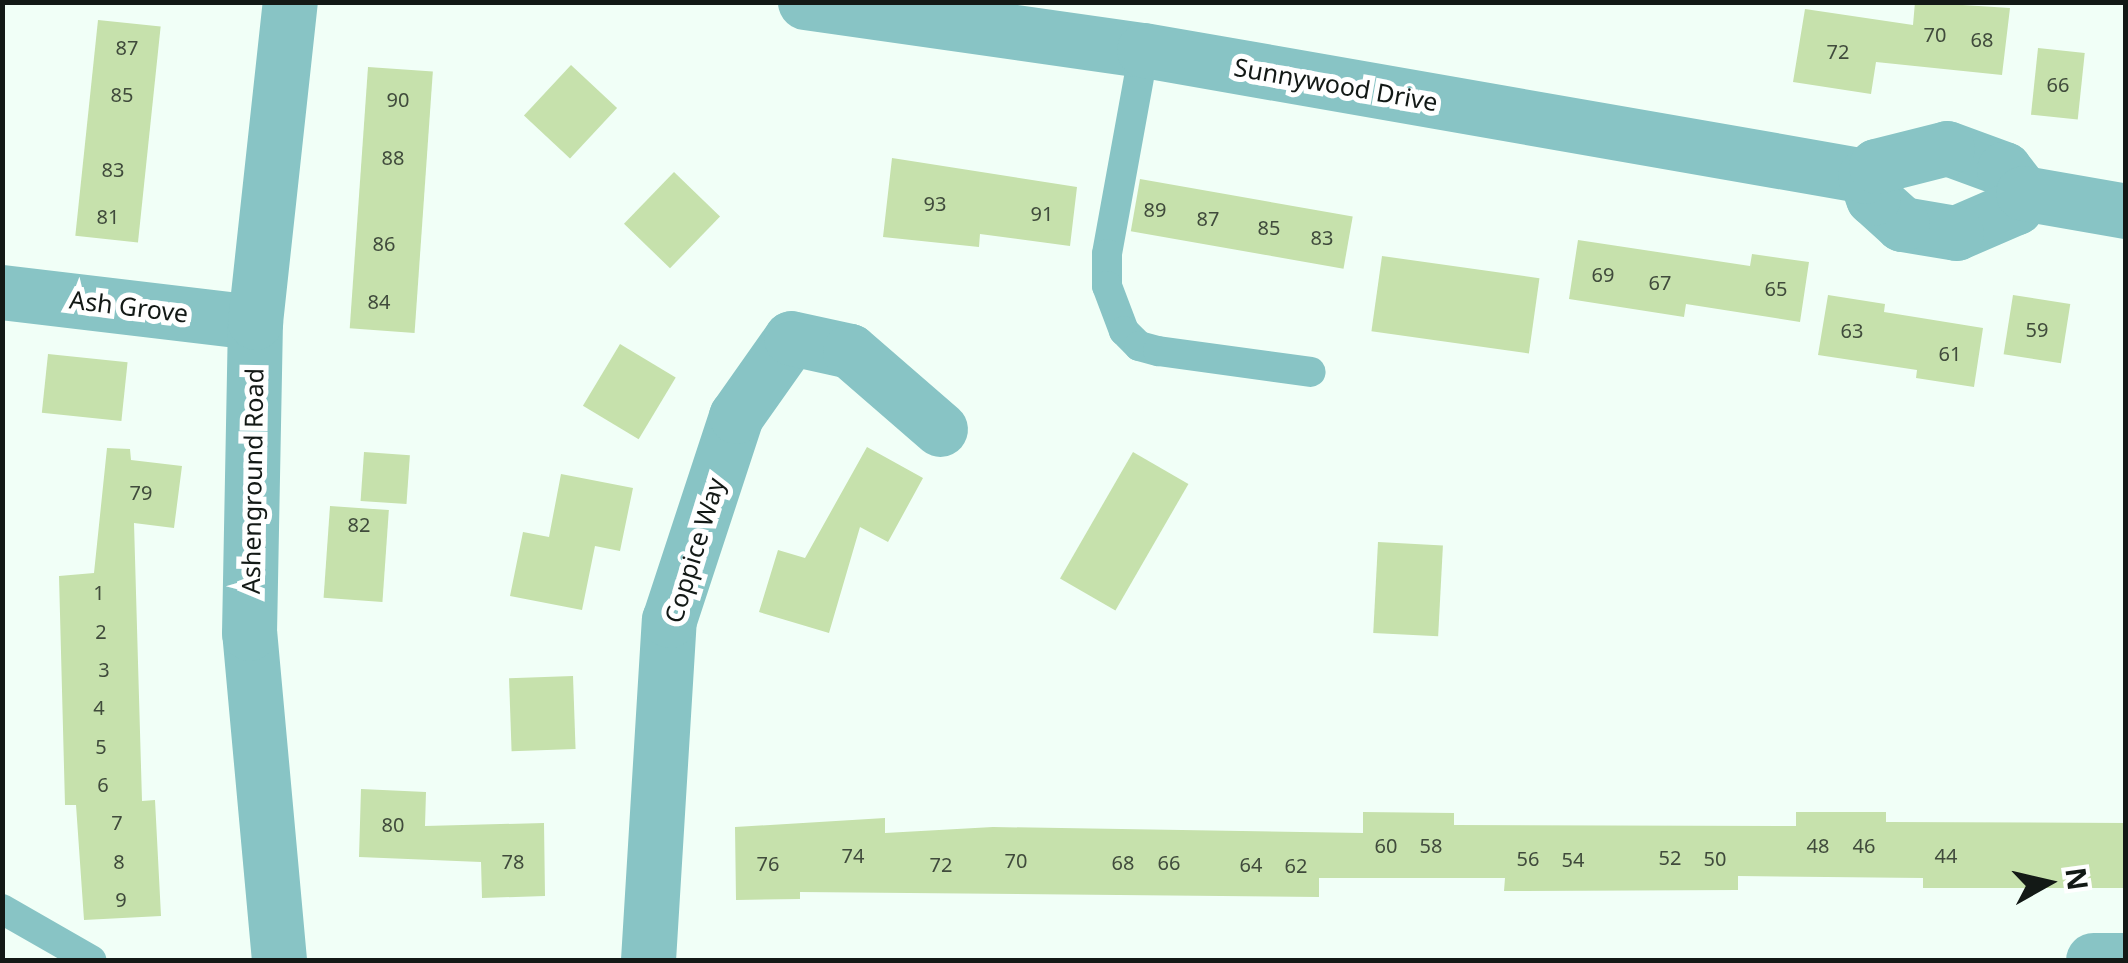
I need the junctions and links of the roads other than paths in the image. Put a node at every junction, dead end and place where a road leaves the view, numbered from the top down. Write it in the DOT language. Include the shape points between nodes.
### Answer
graph roads {
  1 [pos="290,2"];
  2 [pos="805,2"];
  3 [pos="1144,50"];
  4 [pos="1865,176"];
  5 [pos="2023,193"];
  6 [pos="2126,211"];
  7 [pos="2,292"];
  8 [pos="255,322"];
  9 [pos="1311,372"];
  10 [pos="940,428"];
  11 [pos="2,909"];
  12 [pos="91,960"];
  13 [pos="278,960"];
  14 [pos="648,960"];
  15 [pos="2093,960"];
  16 [pos="2126,960"];
  1 -- 8 [label="street, Ashenground Road"];
  2 -- 3 [label="street, Sunnywood Drive"];
  3 -- 4 [label="street, Sunnywood Drive"];
  3 -- 9 [label="lane" via="1107,254 1107,286 1124,331 1139,346 1158,351"];
  4 -- 5 [label="street" via="1888,158 1947,148 1992,162"];
  4 -- 5 [label="street" via="1873,198 1902,224 1935,232 1990,222 2008,214"];
  5 -- 6 [label="street"];
  7 -- 8 [label="street, Ash Grove"];
  8 -- 13 [label="street, Ashenground Road" via="249,633"];
  10 -- 14 [label="street, Coppice Way" via="850,351 791,338 736,416 669,620"];
  11 -- 12 [label="lane"];
  15 -- 16 [label="street"];
}
